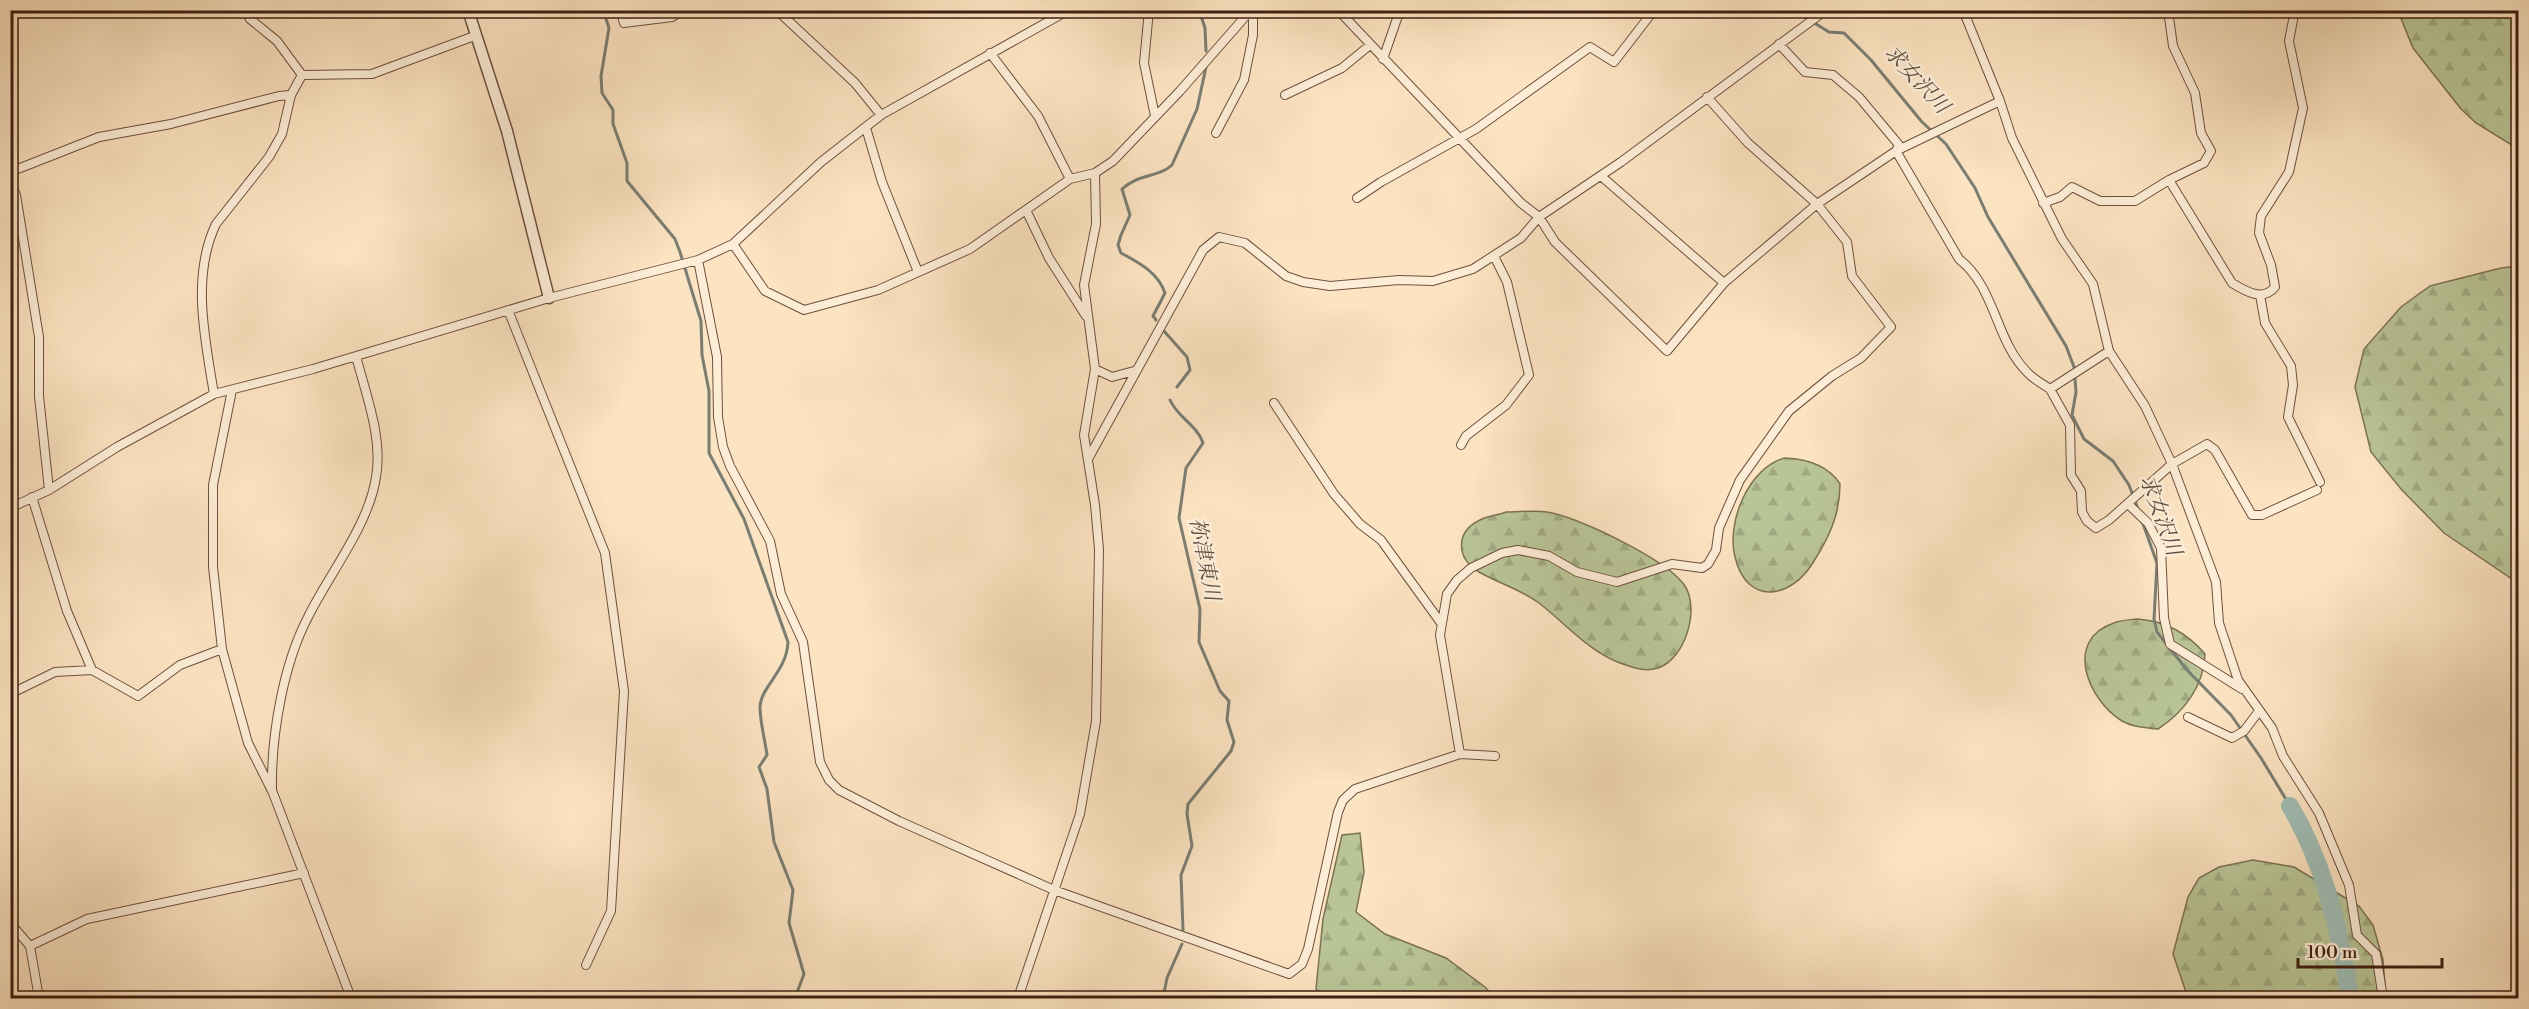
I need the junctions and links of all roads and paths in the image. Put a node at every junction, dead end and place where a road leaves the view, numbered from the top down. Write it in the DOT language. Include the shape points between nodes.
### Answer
graph roads {
  1 [pos="245,10"];
  2 [pos="468,10"];
  3 [pos="620,10"];
  4 [pos="682,10"];
  5 [pos="781,10"];
  6 [pos="1070,10"];
  7 [pos="1149,10"];
  8 [pos="1252,10"];
  9 [pos="1335,10"];
  10 [pos="1400,10"];
  11 [pos="1654,10"];
  12 [pos="1826,10"];
  13 [pos="1963,10"];
  14 [pos="2168,10"];
  15 [pos="2295,10"];
  16 [pos="477,35"];
  17 [pos="1779,44"];
  18 [pos="1370,45"];
  19 [pos="990,53"];
  20 [pos="1383,59"];
  21 [pos="302,75"];
  22 [pos="1285,94"];
  23 [pos="291,95"];
  24 [pos="1707,97"];
  25 [pos="2000,100"];
  26 [pos="881,115"];
  27 [pos="1155,116"];
  28 [pos="866,128"];
  29 [pos="1216,133"];
  30 [pos="1461,138"];
  31 [pos="1896,151"];
  32 [pos="10,172"];
  33 [pos="1095,173"];
  34 [pos="1601,176"];
  35 [pos="1070,179"];
  36 [pos="2169,180"];
  37 [pos="10,181"];
  38 [pos="1357,198"];
  39 [pos="2043,203"];
  40 [pos="1817,204"];
  41 [pos="1026,210"];
  42 [pos="1539,217"];
  43 [pos="733,244"];
  44 [pos="1494,256"];
  45 [pos="698,260"];
  46 [pos="918,272"];
  47 [pos="1724,283"];
  48 [pos="2260,295"];
  49 [pos="549,298"];
  50 [pos="508,310"];
  51 [pos="1086,317"];
  52 [pos="2109,351"];
  53 [pos="356,356"];
  54 [pos="1095,369"];
  55 [pos="1134,371"];
  56 [pos="2050,389"];
  57 [pos="232,390"];
  58 [pos="214,394"];
  59 [pos="1275,403"];
  60 [pos="1461,445"];
  61 [pos="1088,459"];
  62 [pos="2172,464"];
  63 [pos="49,490"];
  64 [pos="32,497"];
  65 [pos="2127,504"];
  66 [pos="10,508"];
  67 [pos="1441,623"];
  68 [pos="222,648"];
  69 [pos="92,670"];
  70 [pos="2242,689"];
  71 [pos="10,694"];
  72 [pos="2259,711"];
  73 [pos="2188,717"];
  74 [pos="1460,754"];
  75 [pos="1495,756"];
  76 [pos="273,794"];
  77 [pos="304,873"];
  78 [pos="1054,890"];
  79 [pos="10,923"];
  80 [pos="30,946"];
  81 [pos="586,965"];
  82 [pos="39,999"];
  83 [pos="351,999"];
  84 [pos="1018,999"];
  85 [pos="2383,999"];
  1 -- 21 [label="street" via="250,19 277,40"];
  2 -- 16 [label="street"];
  3 -- 4 [label="street" via="624,23 672,17"];
  5 -- 26 [label="street"];
  6 -- 19 [label="street"];
  7 -- 27 [label="street" via="1144,63"];
  8 -- 27 [label="street"];
  8 -- 29 [label="street" via="1244,80"];
  9 -- 18 [label="street"];
  10 -- 20 [label="street"];
  11 -- 30 [label="street" via="1614,62 1590,47"];
  12 -- 17 [label="street"];
  13 -- 25 [label="street"];
  14 -- 36 [label="street" via="2173,46 2195,93 2201,133 2211,151 2204,163"];
  15 -- 48 [label="street" via="2289,41 2303,108 2289,172 2261,216 2259,233 2275,287"];
  16 -- 21 [label="street" via="372,74"];
  16 -- 49 [label="street" via="507,131"];
  17 -- 24 [label="street"];
  17 -- 31 [label="street" via="1806,72 1833,75 1859,98 1899,145"];
  18 -- 20 [label="street"];
  18 -- 22 [label="street" via="1342,68"];
  19 -- 26 [label="street"];
  19 -- 35 [label="street" via="1038,116"];
  20 -- 30 [label="street"];
  21 -- 23 [label="street"];
  23 -- 32 [label="street" via="99,137"];
  23 -- 58 [label="street" via="282,134 269,157 210,236 202,268 203,320"];
  24 -- 34 [label="street"];
  24 -- 40 [label="street" via="1748,143"];
  25 -- 31 [label="street"];
  25 -- 39 [label="street" via="2012,138"];
  26 -- 28 [label="street"];
  27 -- 33 [label="street" via="1113,161"];
  28 -- 43 [label="street" via="820,162"];
  28 -- 46 [label="street" via="882,182"];
  30 -- 38 [label="street"];
  30 -- 42 [label="street"];
  31 -- 40 [label="street"];
  31 -- 56 [label="street" via="1959,259 1971,268 1990,300 2026,372"];
  33 -- 35 [label="street"];
  33 -- 51 [label="street" via="1096,224 1083,285"];
  34 -- 42 [label="street"];
  34 -- 47 [label="street"];
  35 -- 41 [label="street"];
  36 -- 39 [label="street" via="2135,201 2100,201 2072,188"];
  36 -- 48 [label="street" via="2232,283 2245,292"];
  37 -- 63 [label="street" via="16,195 39,337 39,396"];
  39 -- 52 [label="street" via="2093,284"];
  40 -- 47 [label="street"];
  40 -- 67 [label="street" via="1847,242 1852,276 1891,327 1861,358 1790,411 1740,480 1708,564 1695,568 1672,564 1617,582 1577,572 1549,556 1527,550 1502,553 1477,564 1457,580 1443,604"];
  41 -- 46 [label="street" via="969,249"];
  41 -- 51 [label="street" via="1049,258"];
  42 -- 44 [label="street" via="1521,238"];
  42 -- 47 [label="street" via="1555,242 1667,351"];
  43 -- 45 [label="street"];
  43 -- 46 [label="street" via="765,291 804,310 878,290"];
  44 -- 55 [label="street" via="1473,269 1433,281 1330,286 1286,276 1245,243 1219,237 1203,250"];
  44 -- 60 [label="street" via="1506,282 1529,375 1506,405 1466,436"];
  45 -- 49 [label="street"];
  45 -- 78 [label="street" via="717,357 723,447 770,541 782,594 803,642 820,762 830,780 839,790 899,821"];
  48 -- 62 [label="street" via="2265,323 2291,366 2293,385 2288,417 2319,486 2262,515 2252,515 2215,450 2207,444"];
  49 -- 50 [label="street"];
  50 -- 53 [label="street"];
  50 -- 81 [label="street" via="605,553 624,691 611,911"];
  51 -- 54 [label="street"];
  52 -- 56 [label="street"];
  52 -- 62 [label="street" via="2145,406"];
  53 -- 57 [label="street"];
  53 -- 76 [label="street" via="378,449 376,478 368,507 307,618 290,661 272,759"];
  54 -- 55 [label="street" via="1112,377"];
  54 -- 61 [label="street" via="1084,435"];
  55 -- 61 [label="street"];
  56 -- 65 [label="street" via="2070,425 2071,475 2081,491 2082,512 2088,521 2096,528"];
  57 -- 58 [label="street"];
  57 -- 68 [label="street" via="213,485 213,567"];
  58 -- 63 [label="street"];
  59 -- 67 [label="street" via="1334,494 1360,524 1381,540"];
  61 -- 78 [label="street" via="1099,549 1096,721 1080,814"];
  62 -- 65 [label="street"];
  62 -- 70 [label="street" via="2216,582 2219,622"];
  63 -- 64 [label="street"];
  64 -- 66 [label="street"];
  64 -- 69 [label="street" via="67,611"];
  65 -- 70 [label="street" via="2148,523 2161,548 2164,618 2170,644"];
  67 -- 74 [label="street"];
  68 -- 69 [label="street" via="180,665 138,696"];
  68 -- 76 [label="street" via="248,743"];
  69 -- 71 [label="street" via="55,672"];
  70 -- 72 [label="street"];
  72 -- 73 [label="street" via="2244,731 2232,738"];
  72 -- 85 [label="street" via="2319,813 2349,885 2357,935 2376,954"];
  74 -- 75 [label="street"];
  74 -- 78 [label="street" via="1355,789 1343,800 1308,949 1302,964 1288,974"];
  76 -- 77 [label="street"];
  77 -- 80 [label="street" via="87,920"];
  77 -- 83 [label="street"];
  78 -- 84 [label="street"];
  79 -- 80 [label="street"];
  80 -- 82 [label="street"];
}
